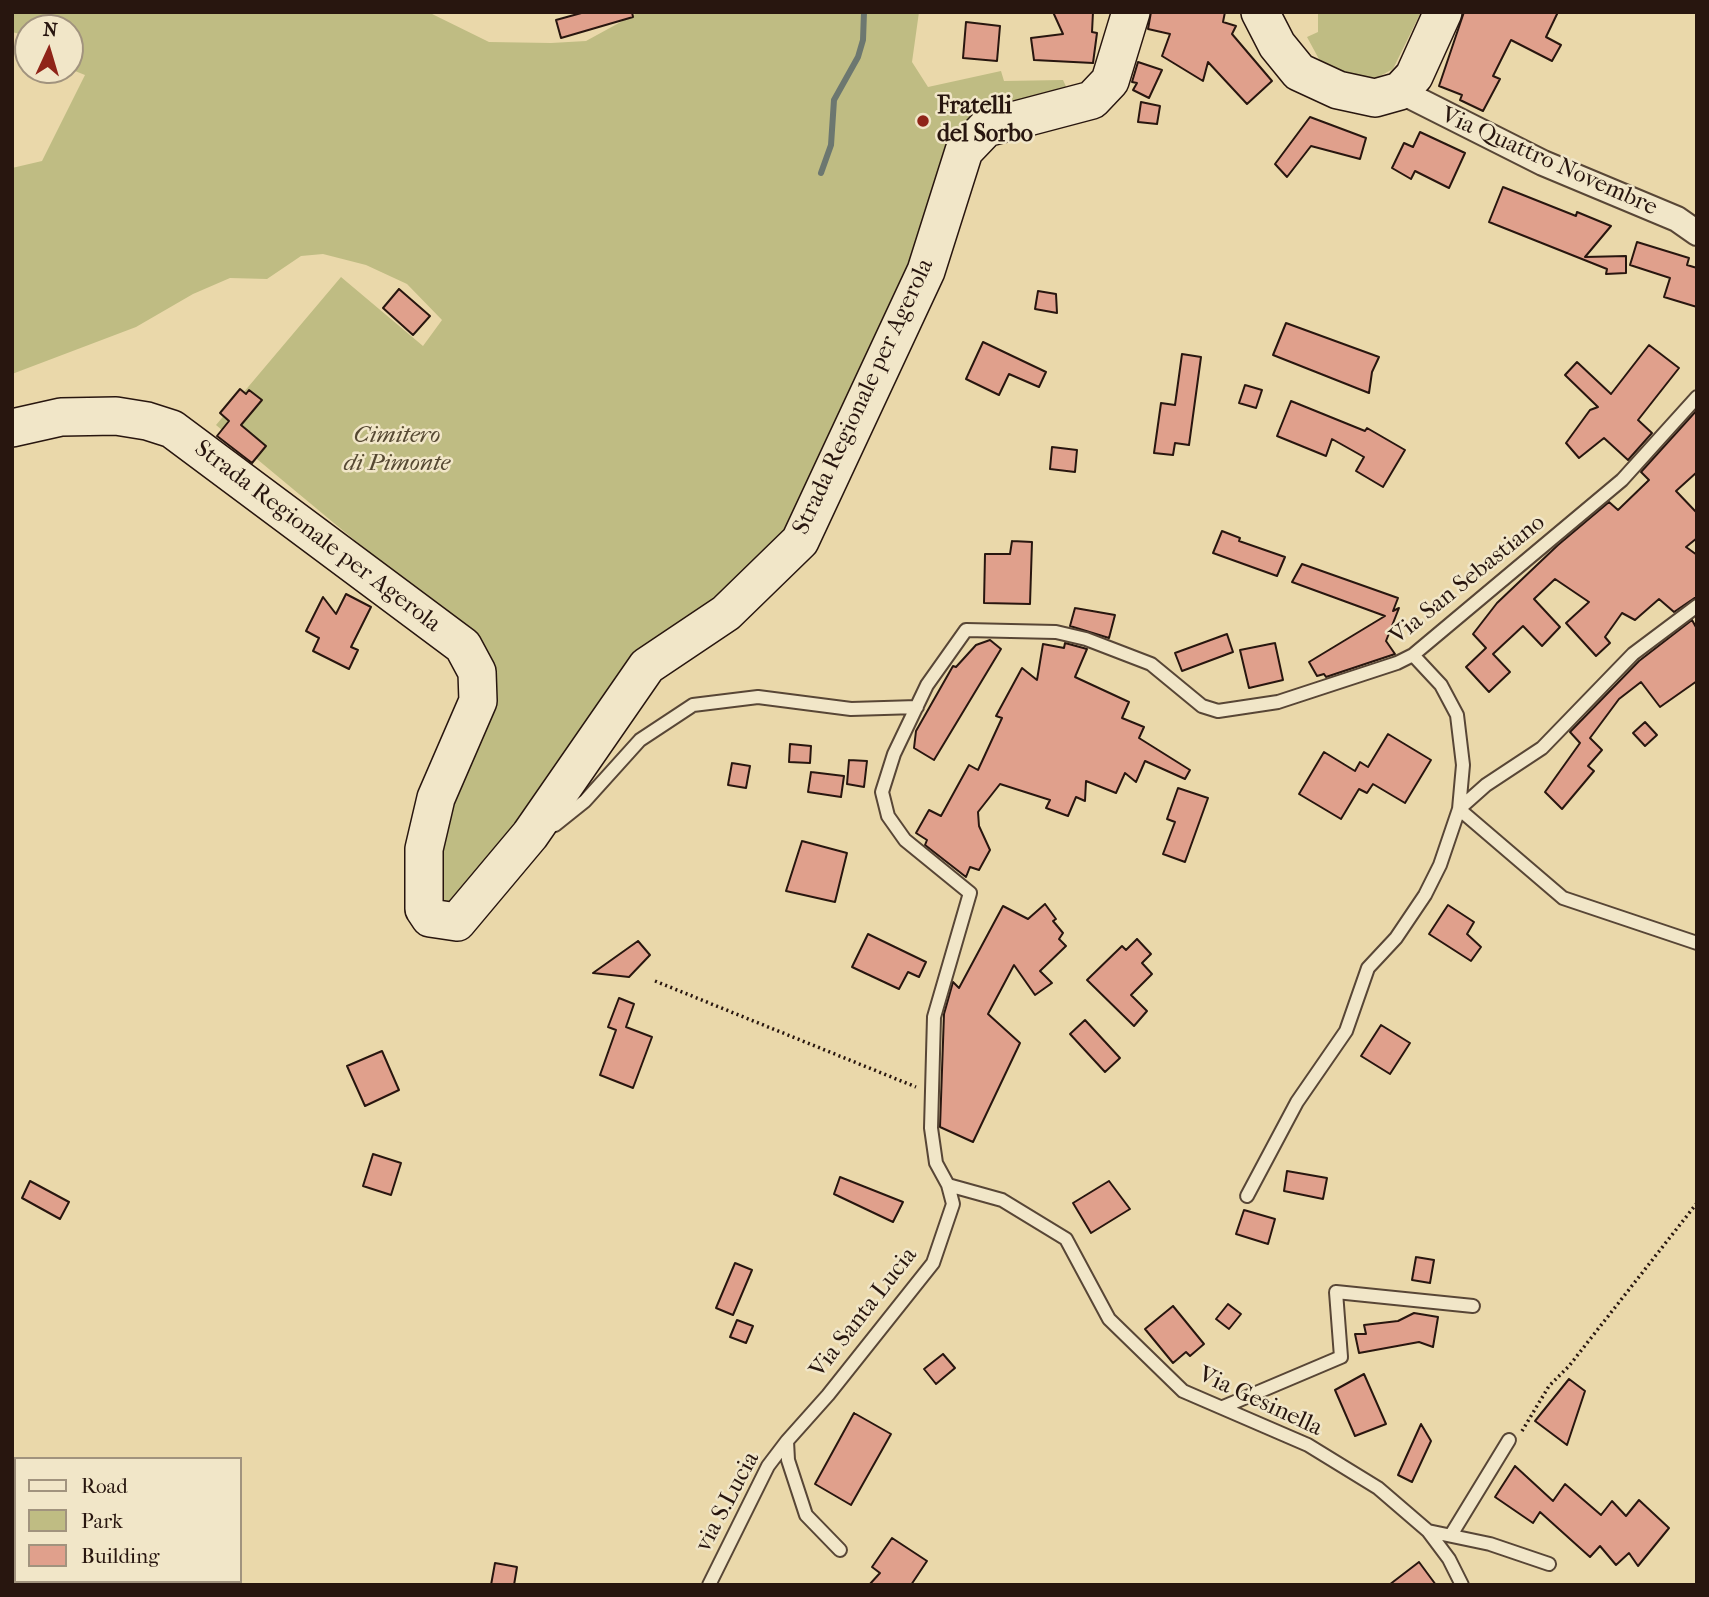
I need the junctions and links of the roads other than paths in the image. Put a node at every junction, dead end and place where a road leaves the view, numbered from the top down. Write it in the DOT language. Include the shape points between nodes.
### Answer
graph roads {
  1 [pos="1131,12"];
  2 [pos="1260,12"];
  3 [pos="1443,12"];
  4 [pos="1400,91"];
  5 [pos="1697,233"];
  6 [pos="1697,397"];
  7 [pos="12,428"];
  8 [pos="1697,606"];
  9 [pos="1412,655"];
  10 [pos="916,707"];
  11 [pos="1458,809"];
  12 [pos="501,866"];
  13 [pos="1697,943"];
  14 [pos="948,1185"];
  15 [pos="1247,1196"];
  16 [pos="1473,1306"];
  17 [pos="1223,1407"];
  18 [pos="1509,1440"];
  19 [pos="787,1441"];
  20 [pos="1427,1531"];
  21 [pos="1451,1535"];
  22 [pos="840,1550"];
  23 [pos="1549,1564"];
  24 [pos="709,1585"];
  25 [pos="1462,1585"];
  1 -- 12 [label="main road, Strada Regionale per Agerola" via="1110,81 1092,100 986,128 964,151 926,271 800,541 726,613 647,666 530,835"];
  2 -- 4 [label="main road" via="1277,45 1299,72 1338,90 1375,98"];
  3 -- 4 [label="main road" via="1414,76"];
  4 -- 5 [label="street, Via Quattro Novembre" via="1543,163 1677,219"];
  6 -- 9 [label="lane, Via San Sebastiano" via="1622,480"];
  7 -- 12 [label="main road, Strada Regionale per Agerola" via="61,417 116,416 172,429 463,646 477,672 478,701 436,798 424,849 424,909 444,920"];
  8 -- 11 [label="lane" via="1633,654 1542,748"];
  9 -- 10 [label="lane, Via San Sebastiano" via="1278,702 1218,711 1202,706 1151,664 1086,639 1056,632 966,631"];
  9 -- 11 [label="lane" via="1441,685 1457,715 1463,765"];
  10 -- 12 [label="lane" via="852,709 758,697 692,705 640,740 585,801"];
  10 -- 14 [label="lane, Via Santa Lucia" via="882,792 886,808 905,840 970,893 934,1017 931,1128 936,1163"];
  11 -- 13 [label="lane" via="1563,898"];
  11 -- 15 [label="lane" via="1425,895 1396,938 1368,968 1346,1031 1297,1102"];
  14 -- 17 [label="lane, Via Gesinella" via="1002,1200 1066,1239 1110,1319 1183,1391"];
  14 -- 19 [label="lane, Via Santa Lucia" via="953,1204 933,1263"];
  16 -- 17 [label="lane" via="1336,1292 1341,1357"];
  17 -- 20 [label="lane, Via Gesinella" via="1308,1445 1378,1488"];
  18 -- 21 [label="lane"];
  19 -- 22 [label="lane" via="788,1460 806,1515"];
  19 -- 24 [label="lane, via S.Lucia" via="768,1466"];
  20 -- 21 [label="lane"];
  20 -- 25 [label="lane, Via Gesinella"];
  21 -- 23 [label="lane"];
}
